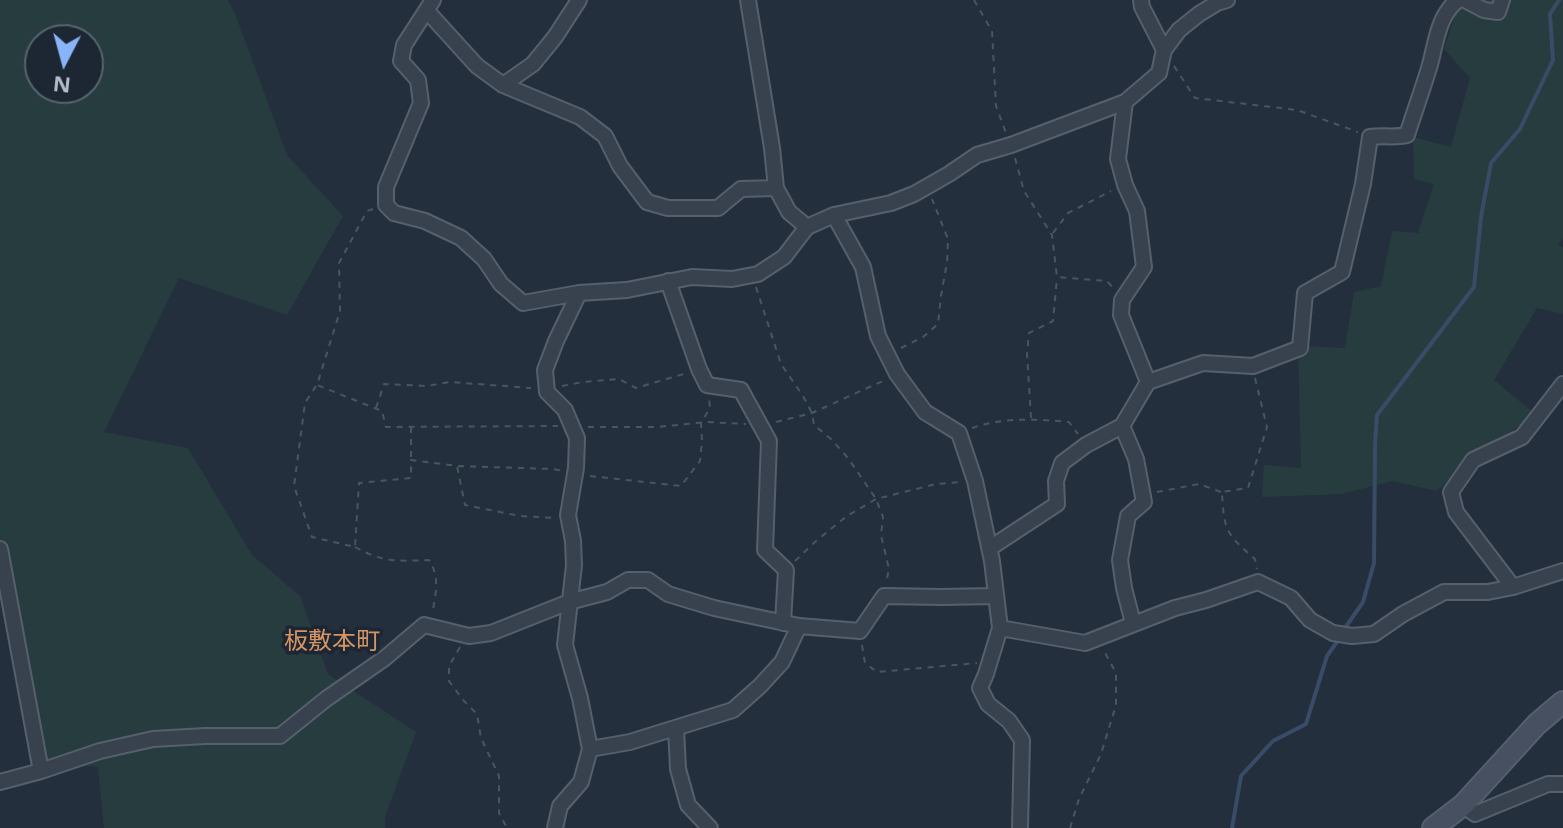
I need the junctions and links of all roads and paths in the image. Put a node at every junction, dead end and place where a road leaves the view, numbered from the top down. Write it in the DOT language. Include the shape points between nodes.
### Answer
graph roads {
  1 [pos="579,0"];
  2 [pos="748,0"];
  3 [pos="974,0"];
  4 [pos="1141,0"];
  5 [pos="1227,0"];
  6 [pos="1458,0"];
  7 [pos="1465,0"];
  8 [pos="1502,0"];
  9 [pos="430,6"];
  10 [pos="1164,50"];
  11 [pos="503,85"];
  12 [pos="1125,102"];
  13 [pos="1370,137"];
  14 [pos="1011,145"];
  15 [pos="1124,179"];
  16 [pos="927,187"];
  17 [pos="776,188"];
  18 [pos="834,215"];
  19 [pos="807,227"];
  20 [pos="1052,235"];
  21 [pos="752,275"];
  22 [pos="1057,277"];
  23 [pos="668,281"];
  24 [pos="579,293"];
  25 [pos="1122,300"];
  26 [pos="887,355"];
  27 [pos="1253,366"];
  28 [pos="699,369"];
  29 [pos="1148,382"];
  30 [pos="1563,384"];
  31 [pos="317,385"];
  32 [pos="707,385"];
  33 [pos="547,389"];
  34 [pos="376,408"];
  35 [pos="1031,418"];
  36 [pos="1122,426"];
  37 [pos="411,427"];
  38 [pos="959,433"];
  39 [pos="1086,445"];
  40 [pos="411,460"];
  41 [pos="457,466"];
  42 [pos="575,473"];
  43 [pos="975,481"];
  44 [pos="1222,492"];
  45 [pos="1142,494"];
  46 [pos="876,499"];
  47 [pos="568,517"];
  48 [pos="355,547"];
  49 [pos="990,548"];
  50 [pos="0,549"];
  51 [pos="786,570"];
  52 [pos="1563,571"];
  53 [pos="1258,582"];
  54 [pos="1513,587"];
  55 [pos="884,596"];
  56 [pos="995,596"];
  57 [pos="569,602"];
  58 [pos="783,623"];
  59 [pos="1133,623"];
  60 [pos="799,626"];
  61 [pos="430,627"];
  62 [pos="1000,628"];
  63 [pos="860,631"];
  64 [pos="466,635"];
  65 [pos="1098,639"];
  66 [pos="990,662"];
  67 [pos="1563,702"];
  68 [pos="676,728"];
  69 [pos="590,749"];
  70 [pos="41,771"];
  71 [pos="0,782"];
  72 [pos="1563,784"];
  73 [pos="1463,805"];
  74 [pos="507,828"];
  75 [pos="555,828"];
  76 [pos="710,828"];
  77 [pos="1020,828"];
  78 [pos="1070,828"];
  79 [pos="1433,828"];
  1 -- 11 [label="street" via="533,64"];
  2 -- 17 [label="street"];
  3 -- 14 [label="path" via="992,31 996,106"];
  4 -- 10 [label="street"];
  5 -- 10 [label="street" via="1179,30"];
  6 -- 13 [label="street" via="1449,7 1435,38 1407,135"];
  7 -- 8 [label="street" via="1498,12"];
  9 -- 11 [label="street" via="477,66"];
  9 -- 24 [label="street" via="404,45 401,61 418,80 421,103 386,187 386,205 394,213 461,238 523,303"];
  10 -- 12 [label="street" via="1159,73"];
  10 -- 13 [label="path" via="1195,98 1297,110"];
  11 -- 17 [label="street" via="580,117 605,136 647,202 668,208 718,208 741,189"];
  12 -- 14 [label="street"];
  12 -- 15 [label="street" via="1118,159"];
  13 -- 27 [label="street" via="1342,272 1305,293 1300,348"];
  14 -- 16 [label="street" via="977,155"];
  14 -- 20 [label="path" via="1024,191"];
  15 -- 20 [label="path" via="1109,193 1068,213"];
  15 -- 25 [label="street" via="1137,211 1144,267"];
  16 -- 18 [label="street" via="891,203"];
  16 -- 26 [label="path" via="948,239 938,324"];
  17 -- 19 [label="street" via="789,212"];
  18 -- 19 [label="street"];
  18 -- 26 [label="street" via="863,267"];
  19 -- 21 [label="street" via="784,257"];
  20 -- 22 [label="path"];
  21 -- 23 [label="street"];
  21 -- 46 [label="path" via="781,364 803,396 814,425 848,458"];
  22 -- 25 [label="path" via="1107,281"];
  22 -- 35 [label="path" via="1053,321 1029,333"];
  23 -- 24 [label="street"];
  23 -- 28 [label="street"];
  24 -- 33 [label="street" via="545,370"];
  25 -- 29 [label="street" via="1121,315"];
  26 -- 38 [label="street" via="925,412"];
  27 -- 29 [label="street" via="1203,363"];
  27 -- 44 [label="path" via="1267,427 1248,488"];
  28 -- 32 [label="street"];
  28 -- 33 [label="path" via="636,388 619,379"];
  29 -- 36 [label="street"];
  30 -- 54 [label="street" via="1522,437 1473,460 1451,492 1456,512"];
  31 -- 48 [label="path" via="305,403 294,486 312,537"];
  32 -- 42 [label="path" via="710,408 701,423 700,461 681,486"];
  32 -- 51 [label="street" via="741,390 769,441 765,550"];
  33 -- 34 [label="path" via="450,382 384,384"];
  33 -- 42 [label="street" via="565,410 577,438"];
  35 -- 38 [label="path"];
  35 -- 39 [label="path" via="1069,422"];
  36 -- 39 [label="street"];
  36 -- 45 [label="street" via="1136,459"];
  37 -- 40 [label="path"];
  38 -- 43 [label="street"];
  39 -- 49 [label="street" via="1062,463 1057,504"];
  40 -- 41 [label="path"];
  40 -- 48 [label="path" via="411,478 359,483"];
  41 -- 42 [label="path"];
  41 -- 47 [label="path" via="465,505 520,516"];
  42 -- 47 [label="street"];
  43 -- 46 [label="path" via="936,484"];
  43 -- 49 [label="street"];
  44 -- 45 [label="path" via="1199,484"];
  44 -- 53 [label="path" via="1223,523 1255,559"];
  45 -- 59 [label="street" via="1144,502 1128,516 1120,560"];
  46 -- 51 [label="path" via="847,516"];
  46 -- 55 [label="path" via="889,569"];
  47 -- 57 [label="street" via="574,565"];
  48 -- 61 [label="path" via="393,561 429,560 435,569 436,593"];
  49 -- 56 [label="street"];
  50 -- 70 [label="street"];
  51 -- 58 [label="street"];
  52 -- 54 [label="street"];
  53 -- 54 [label="street" via="1291,598 1322,627 1352,636 1374,634 1444,592"];
  53 -- 59 [label="street"];
  55 -- 56 [label="street"];
  55 -- 63 [label="street"];
  56 -- 62 [label="street"];
  57 -- 58 [label="street" via="628,580 648,580 668,594"];
  57 -- 64 [label="street" via="491,633"];
  57 -- 69 [label="street" via="565,645"];
  58 -- 60 [label="street"];
  59 -- 65 [label="street"];
  60 -- 63 [label="street"];
  60 -- 68 [label="street" via="782,662 733,710"];
  61 -- 64 [label="street"];
  61 -- 70 [label="street" via="424,625 280,736 153,739"];
  62 -- 65 [label="street" via="1085,643"];
  62 -- 66 [label="street"];
  63 -- 66 [label="path" via="865,663 877,672"];
  64 -- 74 [label="path" via="449,666 449,681 477,714 481,738 499,776 499,813"];
  65 -- 78 [label="path" via="1116,673 1116,705"];
  66 -- 77 [label="street" via="980,688 1022,740"];
  67 -- 73 [label="street"];
  68 -- 69 [label="street"];
  68 -- 76 [label="street" via="678,769 688,805"];
  69 -- 75 [label="street" via="581,782 560,806"];
  70 -- 71 [label="street"];
  72 -- 73 [label="street" via="1548,784 1475,814"];
  73 -- 79 [label="street"];
}
